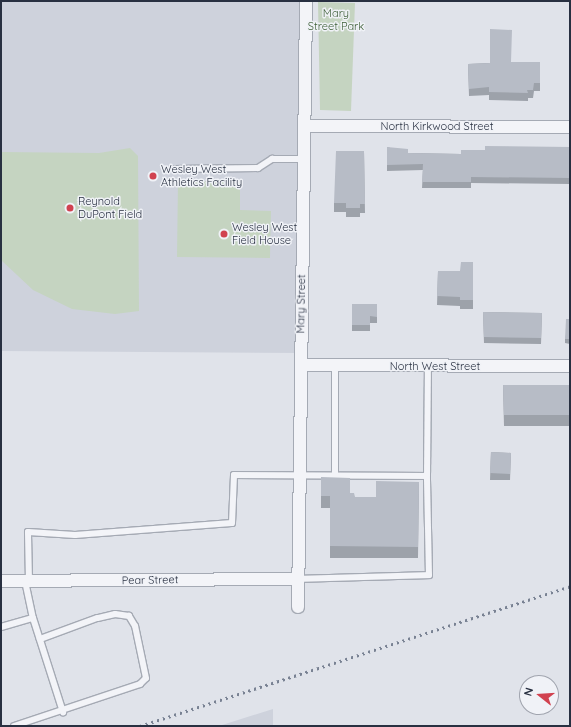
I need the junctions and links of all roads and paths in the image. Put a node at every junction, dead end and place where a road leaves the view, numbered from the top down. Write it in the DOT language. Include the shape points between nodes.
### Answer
graph roads {
  1 [pos="306,1"];
  2 [pos="304,126"];
  3 [pos="570,127"];
  4 [pos="304,159"];
  5 [pos="175,169"];
  6 [pos="301,365"];
  7 [pos="335,365"];
  8 [pos="428,366"];
  9 [pos="570,366"];
  10 [pos="299,476"];
  11 [pos="335,476"];
  12 [pos="427,476"];
  13 [pos="298,578"];
  14 [pos="1,581"];
  15 [pos="27,581"];
  16 [pos="298,607"];
  17 [pos="33,618"];
  18 [pos="1,627"];
  19 [pos="40,639"];
  20 [pos="63,712"];
  21 [pos="14,726"];
  1 -- 2 [label="street, Mary Street"];
  2 -- 3 [label="street, North Kirkwood Street"];
  2 -- 4 [label="street, Mary Street"];
  4 -- 5 [label="lane" via="272,159 258,168"];
  4 -- 6 [label="street, Mary Street"];
  6 -- 7 [label="street, North West Street"];
  6 -- 10 [label="street, Mary Street"];
  7 -- 8 [label="street, North West Street"];
  7 -- 11 [label="lane"];
  8 -- 9 [label="street, North West Street"];
  8 -- 12 [label="lane"];
  10 -- 11 [label="lane"];
  10 -- 13 [label="street, Mary Street"];
  10 -- 15 [label="lane" via="234,475 232,523 76,535 28,532"];
  11 -- 12 [label="lane"];
  12 -- 13 [label="lane" via="429,575"];
  13 -- 15 [label="street, Pear Street"];
  13 -- 16 [label="street, Mary Street"];
  14 -- 15 [label="street, Pear Street"];
  15 -- 17 [label="lane"];
  17 -- 18 [label="lane"];
  17 -- 19 [label="lane"];
  19 -- 20 [label="lane"];
  19 -- 20 [label="lane" via="115,614 129,616 135,626 146,678 140,684"];
  20 -- 21 [label="lane"];
}
